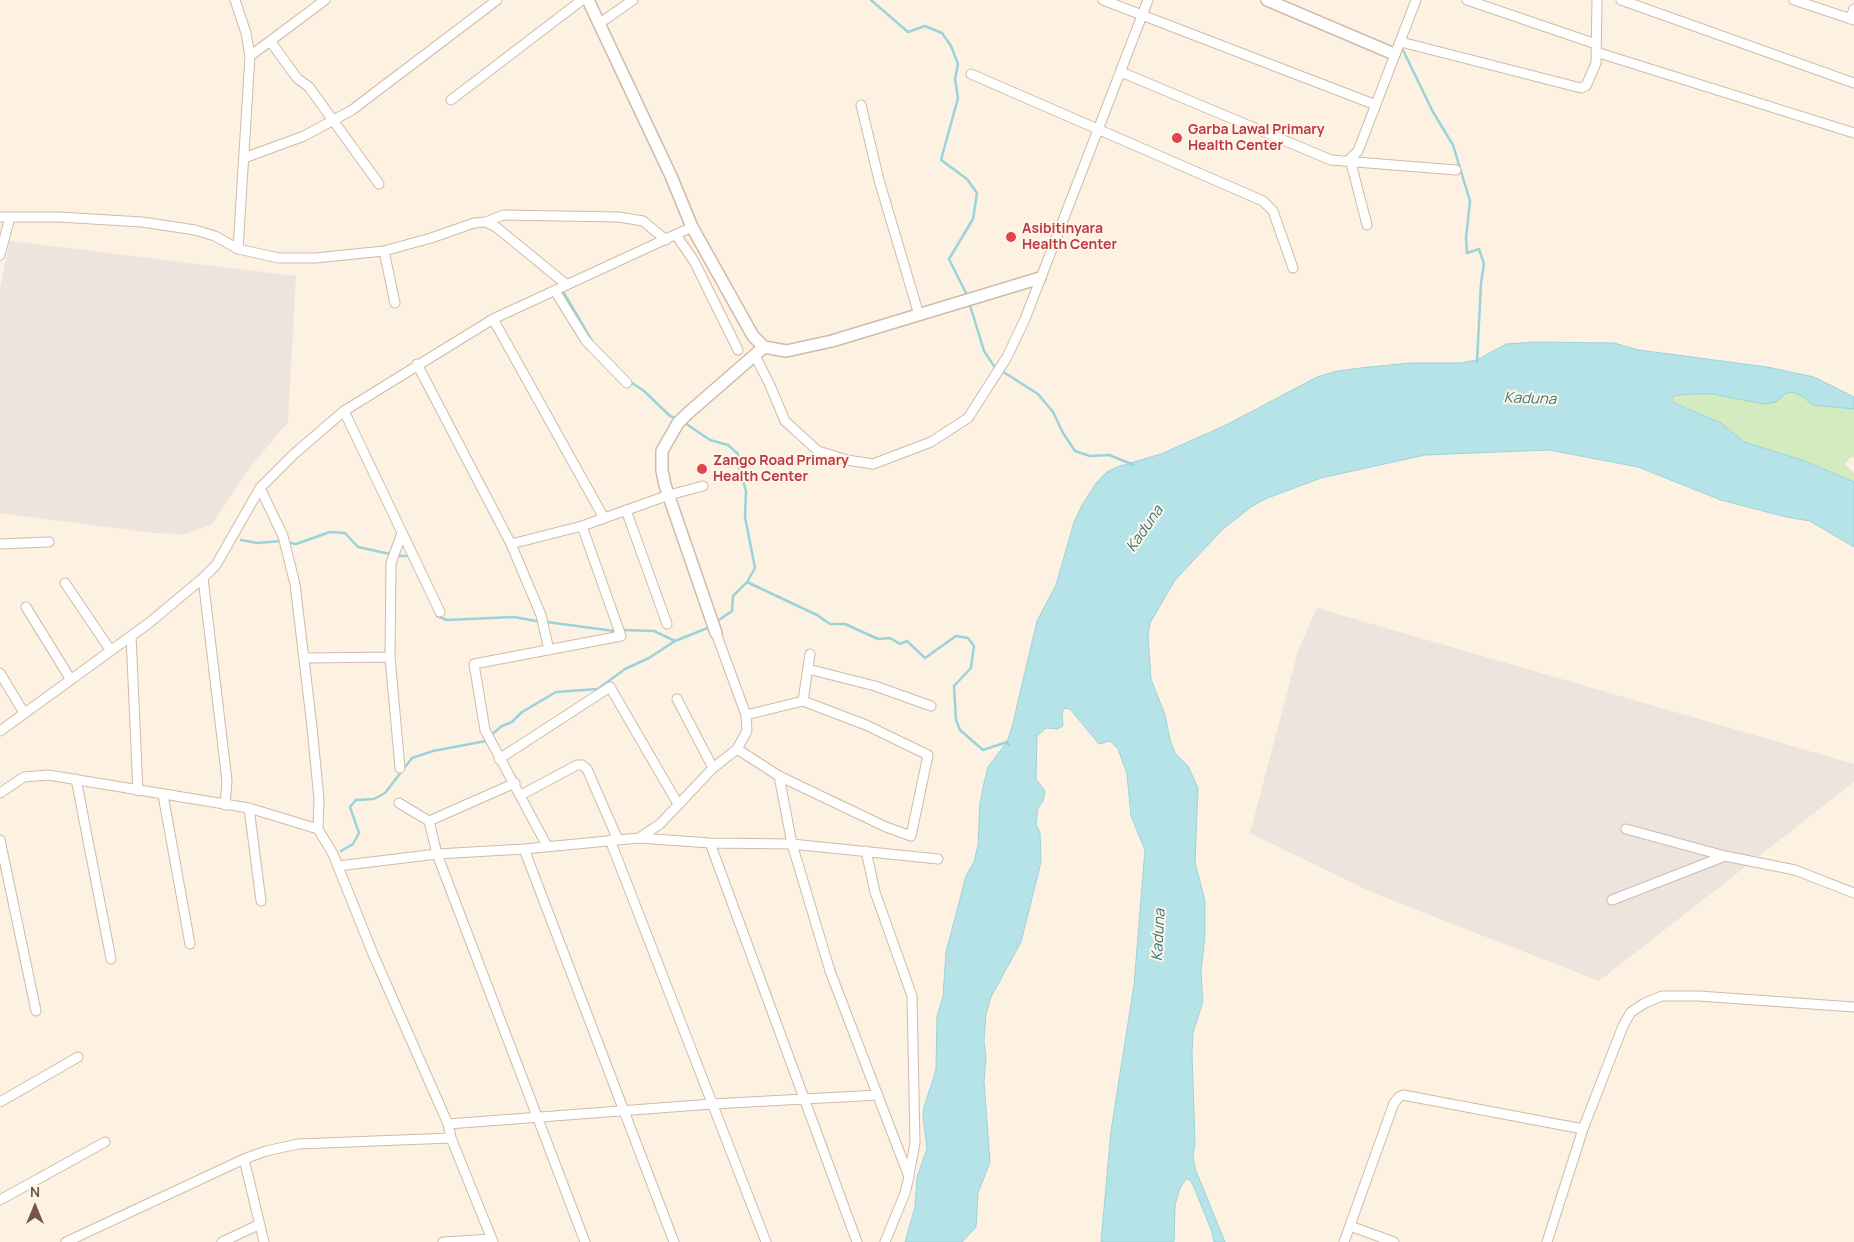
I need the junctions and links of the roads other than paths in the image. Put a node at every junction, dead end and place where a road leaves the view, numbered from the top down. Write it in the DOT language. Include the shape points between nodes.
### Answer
graph roads {
  1 [pos="235,0"];
  2 [pos="325,0"];
  3 [pos="497,0"];
  4 [pos="582,0"];
  5 [pos="588,0"];
  6 [pos="633,0"];
  7 [pos="1103,0"];
  8 [pos="1148,0"];
  9 [pos="1267,0"];
  10 [pos="1416,0"];
  11 [pos="1467,0"];
  12 [pos="1597,0"];
  13 [pos="1620,0"];
  14 [pos="1794,0"];
  15 [pos="1281,3"];
  16 [pos="1854,9"];
  17 [pos="1141,16"];
  18 [pos="1852,20"];
  19 [pos="600,23"];
  20 [pos="270,41"];
  21 [pos="1401,42"];
  22 [pos="1596,48"];
  23 [pos="1394,54"];
  24 [pos="250,56"];
  25 [pos="1120,72"];
  26 [pos="971,74"];
  27 [pos="1854,83"];
  28 [pos="451,100"];
  29 [pos="1376,105"];
  30 [pos="861,106"];
  31 [pos="334,122"];
  32 [pos="1099,129"];
  33 [pos="1854,133"];
  34 [pos="244,158"];
  35 [pos="1350,160"];
  36 [pos="1456,170"];
  37 [pos="379,184"];
  38 [pos="0,217"];
  39 [pos="10,217"];
  40 [pos="486,222"];
  41 [pos="1367,225"];
  42 [pos="692,227"];
  43 [pos="676,236"];
  44 [pos="666,240"];
  45 [pos="238,249"];
  46 [pos="384,251"];
  47 [pos="0,255"];
  48 [pos="1293,268"];
  49 [pos="1040,278"];
  50 [pos="567,285"];
  51 [pos="555,291"];
  52 [pos="395,303"];
  53 [pos="919,315"];
  54 [pos="493,319"];
  55 [pos="764,347"];
  56 [pos="738,350"];
  57 [pos="754,356"];
  58 [pos="418,364"];
  59 [pos="626,383"];
  60 [pos="344,412"];
  61 [pos="704,486"];
  62 [pos="260,488"];
  63 [pos="669,495"];
  64 [pos="626,510"];
  65 [pos="604,518"];
  66 [pos="582,526"];
  67 [pos="402,533"];
  68 [pos="49,542"];
  69 [pos="0,544"];
  70 [pos="511,544"];
  71 [pos="203,578"];
  72 [pos="65,583"];
  73 [pos="26,608"];
  74 [pos="440,612"];
  75 [pos="667,624"];
  76 [pos="716,633"];
  77 [pos="131,636"];
  78 [pos="549,650"];
  79 [pos="110,651"];
  80 [pos="810,654"];
  81 [pos="390,657"];
  82 [pos="305,658"];
  83 [pos="808,669"];
  84 [pos="0,673"];
  85 [pos="71,680"];
  86 [pos="678,700"];
  87 [pos="803,701"];
  88 [pos="931,706"];
  89 [pos="24,713"];
  90 [pos="746,715"];
  91 [pos="0,731"];
  92 [pos="737,749"];
  93 [pos="498,759"];
  94 [pos="400,768"];
  95 [pos="713,768"];
  96 [pos="779,776"];
  97 [pos="76,779"];
  98 [pos="515,784"];
  99 [pos="138,791"];
  100 [pos="0,792"];
  101 [pos="163,795"];
  102 [pos="521,795"];
  103 [pos="399,803"];
  104 [pos="678,804"];
  105 [pos="225,805"];
  106 [pos="248,808"];
  107 [pos="429,821"];
  108 [pos="318,829"];
  109 [pos="1626,829"];
  110 [pos="639,838"];
  111 [pos="0,840"];
  112 [pos="614,840"];
  113 [pos="710,843"];
  114 [pos="792,844"];
  115 [pos="547,846"];
  116 [pos="524,849"];
  117 [pos="866,851"];
  118 [pos="437,854"];
  119 [pos="1725,856"];
  120 [pos="938,859"];
  121 [pos="338,866"];
  122 [pos="1854,893"];
  123 [pos="1612,900"];
  124 [pos="261,901"];
  125 [pos="190,944"];
  126 [pos="111,959"];
  127 [pos="1854,1007"];
  128 [pos="36,1011"];
  129 [pos="78,1057"];
  130 [pos="878,1095"];
  131 [pos="805,1099"];
  132 [pos="0,1102"];
  133 [pos="712,1104"];
  134 [pos="624,1111"];
  135 [pos="539,1117"];
  136 [pos="448,1124"];
  137 [pos="1583,1129"];
  138 [pos="450,1138"];
  139 [pos="105,1142"];
  140 [pos="244,1159"];
  141 [pos="909,1178"];
  142 [pos="0,1200"];
  143 [pos="258,1224"];
  144 [pos="1350,1226"];
  145 [pos="482,1241"];
  146 [pos="492,1241"];
  147 [pos="66,1242"];
  148 [pos="222,1242"];
  149 [pos="264,1242"];
  150 [pos="443,1242"];
  151 [pos="585,1242"];
  152 [pos="674,1242"];
  153 [pos="766,1242"];
  154 [pos="857,1242"];
  155 [pos="885,1242"];
  156 [pos="1344,1242"];
  157 [pos="1394,1242"];
  158 [pos="1547,1242"];
  1 -- 24 [label="street"];
  2 -- 20 [label="street"];
  3 -- 31 [label="street"];
  4 -- 28 [label="street"];
  5 -- 19 [label="street"];
  6 -- 19 [label="street"];
  7 -- 17 [label="street"];
  8 -- 17 [label="street"];
  9 -- 15 [label="street"];
  10 -- 21 [label="street"];
  11 -- 22 [label="street"];
  12 -- 22 [label="street"];
  13 -- 27 [label="street"];
  14 -- 18 [label="street"];
  15 -- 23 [label="street"];
  16 -- 18 [label="street"];
  17 -- 25 [label="street"];
  17 -- 29 [label="street"];
  19 -- 42 [label="street"];
  20 -- 24 [label="street"];
  20 -- 31 [label="street"];
  21 -- 22 [label="street" via="1581,88 1586,86 1596,63"];
  21 -- 23 [label="street"];
  22 -- 33 [label="street"];
  23 -- 29 [label="street"];
  24 -- 34 [label="street"];
  25 -- 32 [label="street"];
  25 -- 35 [label="street" via="1331,160"];
  26 -- 32 [label="street"];
  29 -- 35 [label="street" via="1358,151"];
  30 -- 53 [label="street"];
  31 -- 34 [label="street"];
  31 -- 37 [label="street"];
  32 -- 48 [label="street" via="1263,201 1273,211 1280,226"];
  32 -- 49 [label="street"];
  34 -- 45 [label="street"];
  35 -- 36 [label="street"];
  35 -- 41 [label="street"];
  38 -- 39 [label="street"];
  39 -- 45 [label="street" via="142,222 195,230 215,236"];
  39 -- 47 [label="street"];
  40 -- 44 [label="street" via="503,215 619,217 643,221"];
  40 -- 46 [label="street"];
  40 -- 50 [label="street"];
  42 -- 43 [label="street"];
  42 -- 55 [label="street" via="753,336"];
  43 -- 44 [label="street"];
  43 -- 56 [label="street" via="694,261"];
  44 -- 50 [label="street"];
  45 -- 46 [label="street" via="280,258"];
  46 -- 52 [label="street"];
  49 -- 53 [label="street"];
  49 -- 57 [label="street" via="1007,357 968,418 931,442 873,464 818,451 785,422"];
  50 -- 51 [label="street"];
  51 -- 54 [label="street"];
  51 -- 59 [label="street" via="586,341"];
  53 -- 55 [label="street" via="786,351"];
  54 -- 58 [label="street"];
  54 -- 65 [label="street"];
  55 -- 57 [label="street"];
  57 -- 63 [label="street" via="678,424 662,451 662,471"];
  58 -- 60 [label="street"];
  58 -- 70 [label="street"];
  60 -- 62 [label="street"];
  60 -- 67 [label="street"];
  61 -- 63 [label="street"];
  62 -- 71 [label="street" via="216,565"];
  62 -- 82 [label="street" via="287,548"];
  63 -- 64 [label="street"];
  63 -- 76 [label="street"];
  64 -- 65 [label="street"];
  64 -- 75 [label="street"];
  65 -- 66 [label="street"];
  66 -- 70 [label="street"];
  66 -- 78 [label="street" via="621,636"];
  67 -- 74 [label="street"];
  67 -- 81 [label="street" via="391,563"];
  68 -- 69 [label="street"];
  70 -- 78 [label="street" via="541,615"];
  71 -- 77 [label="street"];
  71 -- 105 [label="street" via="227,781"];
  72 -- 79 [label="street"];
  73 -- 85 [label="street"];
  76 -- 90 [label="street"];
  77 -- 79 [label="street"];
  77 -- 99 [label="street"];
  78 -- 93 [label="street" via="474,664 485,730"];
  79 -- 85 [label="street"];
  80 -- 83 [label="street"];
  81 -- 82 [label="street"];
  81 -- 94 [label="street"];
  82 -- 108 [label="street" via="319,799"];
  83 -- 87 [label="street"];
  83 -- 88 [label="street" via="875,686"];
  84 -- 89 [label="street"];
  85 -- 89 [label="street"];
  86 -- 95 [label="street"];
  87 -- 90 [label="street"];
  87 -- 96 [label="street" via="866,725 928,755 911,836"];
  89 -- 91 [label="street"];
  90 -- 92 [label="street" via="747,731"];
  92 -- 95 [label="street"];
  92 -- 96 [label="street"];
  93 -- 98 [label="street"];
  93 -- 104 [label="street" via="610,687"];
  95 -- 104 [label="street"];
  96 -- 114 [label="street"];
  97 -- 99 [label="street"];
  97 -- 100 [label="street" via="48,774 24,777"];
  97 -- 126 [label="street"];
  98 -- 102 [label="street"];
  98 -- 107 [label="street"];
  99 -- 101 [label="street"];
  101 -- 105 [label="street"];
  101 -- 125 [label="street"];
  102 -- 112 [label="street" via="576,765 582,765 587,769"];
  102 -- 115 [label="street"];
  103 -- 107 [label="street"];
  104 -- 110 [label="street" via="660,824"];
  105 -- 106 [label="street"];
  106 -- 108 [label="street"];
  106 -- 124 [label="street"];
  107 -- 118 [label="street"];
  108 -- 121 [label="street"];
  109 -- 119 [label="street"];
  110 -- 112 [label="street"];
  110 -- 113 [label="street"];
  111 -- 128 [label="street"];
  112 -- 115 [label="street"];
  112 -- 133 [label="street"];
  113 -- 114 [label="street"];
  113 -- 131 [label="street"];
  114 -- 117 [label="street"];
  114 -- 130 [label="street" via="830,971"];
  115 -- 116 [label="street"];
  116 -- 118 [label="street"];
  116 -- 134 [label="street"];
  117 -- 120 [label="street"];
  117 -- 141 [label="street" via="876,892 912,996 916,1143"];
  118 -- 121 [label="street"];
  118 -- 135 [label="street"];
  119 -- 122 [label="street" via="1795,870"];
  119 -- 123 [label="street"];
  121 -- 136 [label="street"];
  127 -- 137 [label="street" via="1698,996 1662,996 1645,1003 1631,1012 1623,1026"];
  129 -- 132 [label="street"];
  130 -- 131 [label="street"];
  130 -- 141 [label="street"];
  131 -- 133 [label="street"];
  131 -- 154 [label="street"];
  133 -- 134 [label="street"];
  133 -- 153 [label="street"];
  134 -- 135 [label="street"];
  134 -- 152 [label="street"];
  135 -- 136 [label="street"];
  135 -- 151 [label="street"];
  136 -- 138 [label="street"];
  137 -- 144 [label="street" via="1399,1097 1394,1103"];
  137 -- 158 [label="street"];
  138 -- 140 [label="street" via="298,1144"];
  138 -- 146 [label="street"];
  139 -- 142 [label="street"];
  140 -- 143 [label="street"];
  140 -- 147 [label="street"];
  141 -- 155 [label="street"];
  143 -- 148 [label="street"];
  143 -- 149 [label="street"];
  144 -- 156 [label="street"];
  144 -- 157 [label="street"];
  145 -- 146 [label="street"];
  145 -- 150 [label="street"];
}
